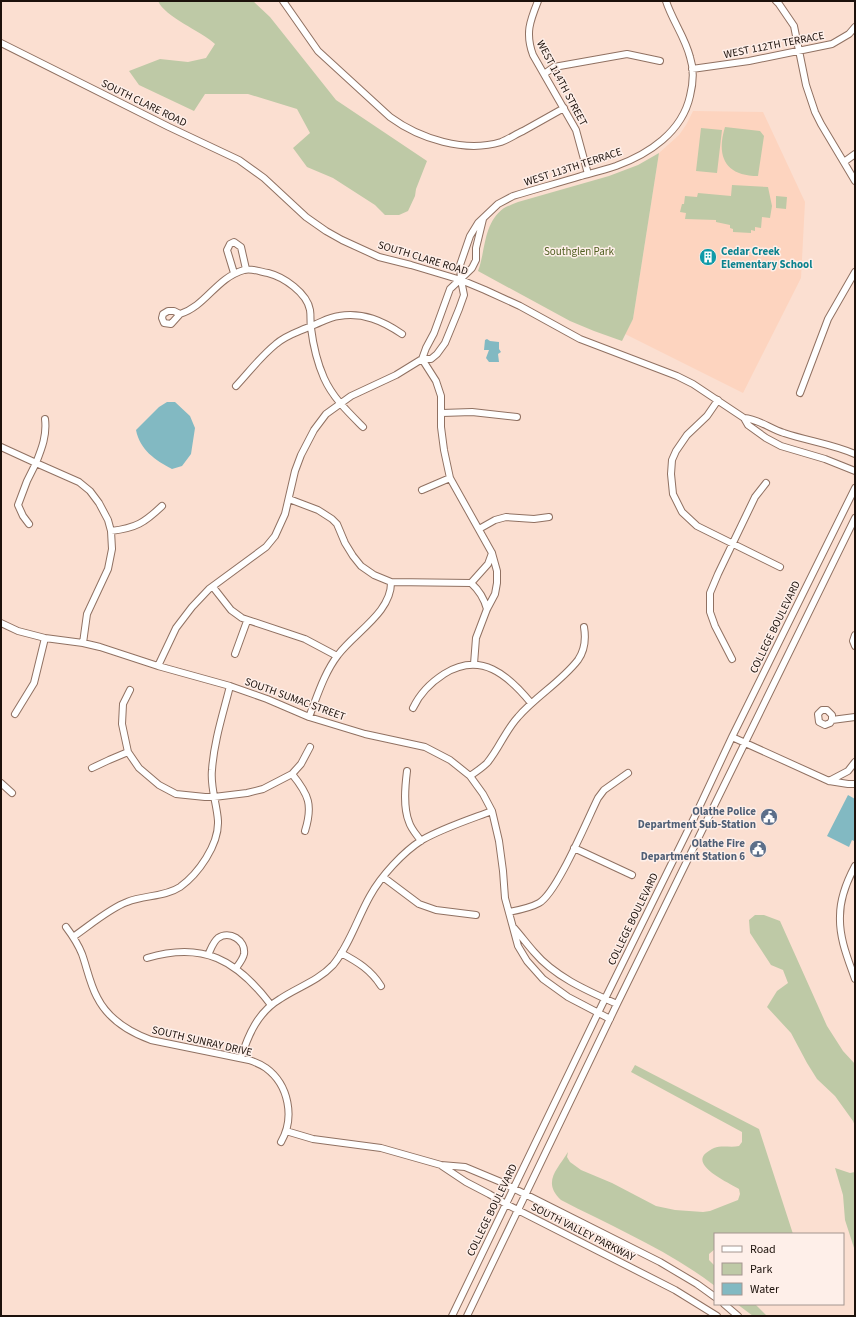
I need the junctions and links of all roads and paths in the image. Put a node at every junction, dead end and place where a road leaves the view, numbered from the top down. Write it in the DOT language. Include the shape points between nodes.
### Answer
graph roads {
  1 [pos="283,1"];
  2 [pos="538,1"];
  3 [pos="666,1"];
  4 [pos="776,1"];
  5 [pos="855,27"];
  6 [pos="1,43"];
  7 [pos="800,51"];
  8 [pos="660,61"];
  9 [pos="692,69"];
  10 [pos="544,74"];
  11 [pos="564,108"];
  12 [pos="855,154"];
  13 [pos="844,162"];
  14 [pos="588,174"];
  15 [pos="855,181"];
  16 [pos="483,219"];
  17 [pos="246,269"];
  18 [pos="855,272"];
  19 [pos="234,274"];
  20 [pos="461,280"];
  21 [pos="849,284"];
  22 [pos="855,288"];
  23 [pos="180,314"];
  24 [pos="310,327"];
  25 [pos="402,334"];
  26 [pos="422,359"];
  27 [pos="236,386"];
  28 [pos="800,393"];
  29 [pos="718,400"];
  30 [pos="340,404"];
  31 [pos="442,413"];
  32 [pos="517,417"];
  33 [pos="744,418"];
  34 [pos="45,420"];
  35 [pos="363,427"];
  36 [pos="1,447"];
  37 [pos="855,454"];
  38 [pos="36,463"];
  39 [pos="855,471"];
  40 [pos="450,478"];
  41 [pos="766,483"];
  42 [pos="855,488"];
  43 [pos="422,490"];
  44 [pos="289,499"];
  45 [pos="162,506"];
  46 [pos="550,517"];
  47 [pos="855,518"];
  48 [pos="29,524"];
  49 [pos="479,529"];
  50 [pos="111,531"];
  51 [pos="732,544"];
  52 [pos="492,553"];
  53 [pos="780,567"];
  54 [pos="391,582"];
  55 [pos="472,583"];
  56 [pos="213,587"];
  57 [pos="487,609"];
  58 [pos="247,621"];
  59 [pos="1,623"];
  60 [pos="584,628"];
  61 [pos="855,635"];
  62 [pos="45,638"];
  63 [pos="83,643"];
  64 [pos="855,646"];
  65 [pos="235,654"];
  66 [pos="337,656"];
  67 [pos="732,659"];
  68 [pos="474,664"];
  69 [pos="158,666"];
  70 [pos="230,686"];
  71 [pos="130,690"];
  72 [pos="531,703"];
  73 [pos="413,708"];
  74 [pos="15,714"];
  75 [pos="855,716"];
  76 [pos="309,717"];
  77 [pos="832,720"];
  78 [pos="732,736"];
  79 [pos="745,743"];
  80 [pos="310,747"];
  81 [pos="128,752"];
  82 [pos="855,762"];
  83 [pos="92,768"];
  84 [pos="407,771"];
  85 [pos="628,773"];
  86 [pos="292,774"];
  87 [pos="470,776"];
  88 [pos="829,781"];
  89 [pos="1,783"];
  90 [pos="855,784"];
  91 [pos="12,793"];
  92 [pos="214,797"];
  93 [pos="492,811"];
  94 [pos="305,831"];
  95 [pos="420,841"];
  96 [pos="574,848"];
  97 [pos="855,866"];
  98 [pos="632,875"];
  99 [pos="383,877"];
  100 [pos="509,912"];
  101 [pos="476,915"];
  102 [pos="66,927"];
  103 [pos="514,927"];
  104 [pos="73,937"];
  105 [pos="341,953"];
  106 [pos="208,955"];
  107 [pos="147,958"];
  108 [pos="236,968"];
  109 [pos="855,979"];
  110 [pos="381,986"];
  111 [pos="605,999"];
  112 [pos="617,1004"];
  113 [pos="271,1005"];
  114 [pos="598,1013"];
  115 [pos="610,1019"];
  116 [pos="242,1058"];
  117 [pos="286,1131"];
  118 [pos="281,1142"];
  119 [pos="441,1165"];
  120 [pos="513,1189"];
  121 [pos="525,1195"];
  122 [pos="506,1204"];
  123 [pos="518,1210"];
  124 [pos="714,1296"];
  125 [pos="725,1305"];
  126 [pos="452,1316"];
  127 [pos="466,1316"];
  128 [pos="717,1316"];
  129 [pos="738,1316"];
  1 -- 11 [label="street" via="318,51 390,117 421,135 448,143 494,144 509,139"];
  2 -- 10 [label="street, WEST 114TH STREET" via="528,30 528,40"];
  3 -- 9 [label="street, WEST 113TH TERRACE" via="670,15 684,41"];
  4 -- 7 [label="street" via="794,26"];
  5 -- 7 [label="street, WEST 112TH TERRACE" via="832,44"];
  6 -- 20 [label="street, SOUTH CLARE ROAD" via="239,160 264,178 306,216 342,240 380,257"];
  7 -- 9 [label="street, WEST 112TH TERRACE" via="749,62"];
  7 -- 13 [label="street" via="806,85 815,112"];
  8 -- 10 [label="street" via="627,54 554,67"];
  9 -- 14 [label="street, WEST 113TH TERRACE" via="688,104 684,115 673,130 658,144 641,154 616,166"];
  10 -- 11 [label="street, WEST 114TH STREET"];
  11 -- 14 [label="street, WEST 114TH STREET" via="576,130"];
  12 -- 13 [label="street"];
  13 -- 15 [label="street"];
  14 -- 16 [label="street, WEST 113TH TERRACE" via="513,196 498,204"];
  16 -- 20 [label="street" via="476,248 476,260"];
  16 -- 20 [label="street, WEST 113TH TERRACE" via="470,236 460,265"];
  17 -- 19 [label="street"];
  17 -- 19 [label="street" via="241,247 234,242 227,250"];
  17 -- 24 [label="street" via="273,274 295,288 305,299 310,310"];
  18 -- 21 [label="street"];
  19 -- 23 [label="street" via="221,281 195,307"];
  20 -- 26 [label="street" via="450,289"];
  20 -- 26 [label="street" via="464,296 448,338 438,354 430,359"];
  20 -- 29 [label="street, SOUTH CLARE ROAD" via="520,306 580,339 677,376"];
  21 -- 22 [label="street"];
  21 -- 28 [label="street" via="828,319"];
  24 -- 25 [label="street" via="339,316 366,316 380,320"];
  24 -- 27 [label="street" via="290,334 276,343"];
  24 -- 30 [label="street" via="322,372"];
  26 -- 30 [label="street"];
  26 -- 31 [label="street" via="438,386"];
  29 -- 33 [label="street, SOUTH CLARE ROAD"];
  29 -- 51 [label="street" via="707,416 681,442 672,460 671,485 682,512 697,526"];
  30 -- 35 [label="street"];
  30 -- 44 [label="street" via="326,414 308,440 295,471"];
  31 -- 32 [label="street" via="472,412"];
  31 -- 40 [label="street" via="444,450"];
  33 -- 37 [label="street, SOUTH CLARE ROAD" via="752,418 783,433"];
  33 -- 39 [label="street, SOUTH CLARE ROAD" via="748,425 781,446"];
  34 -- 38 [label="street" via="46,431"];
  36 -- 38 [label="street"];
  38 -- 48 [label="street" via="18,505"];
  38 -- 50 [label="street" via="79,482 90,491 108,520"];
  40 -- 43 [label="street"];
  40 -- 49 [label="street"];
  41 -- 51 [label="street"];
  42 -- 78 [label="street, COLLEGE BOULEVARD"];
  44 -- 54 [label="street" via="318,510 332,519 361,566"];
  44 -- 56 [label="street" via="281,524 266,547"];
  45 -- 50 [label="street" via="140,524"];
  46 -- 49 [label="street" via="506,517"];
  47 -- 79 [label="street, COLLEGE BOULEVARD"];
  49 -- 52 [label="street"];
  50 -- 63 [label="street" via="112,549 108,569 87,614"];
  51 -- 53 [label="street"];
  51 -- 67 [label="street" via="710,593 710,612"];
  52 -- 55 [label="street" via="488,564"];
  52 -- 57 [label="street" via="497,583 495,594"];
  54 -- 55 [label="street"];
  54 -- 66 [label="street" via="388,597 380,610"];
  55 -- 57 [label="street" via="484,598"];
  56 -- 58 [label="street" via="232,610"];
  56 -- 69 [label="street" via="192,607 176,628"];
  57 -- 68 [label="street" via="476,638"];
  58 -- 65 [label="street"];
  58 -- 66 [label="street" via="305,639"];
  59 -- 62 [label="street, SOUTH SUMAC STREET" via="18,631"];
  60 -- 72 [label="street" via="586,640 579,659 564,676"];
  61 -- 64 [label="street" via="852,640"];
  62 -- 63 [label="street, SOUTH SUMAC STREET"];
  62 -- 74 [label="street" via="34,684"];
  63 -- 69 [label="street, SOUTH SUMAC STREET"];
  66 -- 76 [label="street"];
  68 -- 72 [label="street" via="509,679"];
  68 -- 73 [label="street" via="461,666 434,681 418,697"];
  69 -- 70 [label="street, SOUTH SUMAC STREET"];
  70 -- 76 [label="street, SOUTH SUMAC STREET"];
  70 -- 92 [label="street" via="213,753"];
  71 -- 81 [label="street" via="123,704 122,724"];
  72 -- 87 [label="street" via="508,730 486,763"];
  75 -- 77 [label="street"];
  76 -- 87 [label="street, SOUTH SUMAC STREET" via="365,734 425,747 450,760"];
  78 -- 79 [label="street"];
  78 -- 111 [label="street, COLLEGE BOULEVARD"];
  79 -- 88 [label="street"];
  79 -- 112 [label="street, COLLEGE BOULEVARD"];
  80 -- 86 [label="street"];
  81 -- 83 [label="street"];
  81 -- 92 [label="street" via="139,768 159,785 176,794"];
  82 -- 88 [label="street" via="848,771"];
  84 -- 95 [label="street" via="406,809 409,823"];
  85 -- 96 [label="street" via="604,790 598,798"];
  86 -- 92 [label="street" via="263,789"];
  86 -- 94 [label="street" via="305,793 310,806"];
  87 -- 93 [label="street, SOUTH SUMAC STREET"];
  88 -- 90 [label="street"];
  89 -- 91 [label="street"];
  92 -- 104 [label="street" via="218,822 215,841 210,854 188,880 171,892 128,901"];
  93 -- 95 [label="street"];
  93 -- 100 [label="street, SOUTH SUMAC STREET"];
  95 -- 99 [label="street"];
  96 -- 98 [label="street"];
  96 -- 100 [label="street" via="549,894 540,903"];
  97 -- 109 [label="street" via="844,891 840,916 842,940"];
  99 -- 101 [label="street" via="419,904 436,910"];
  99 -- 105 [label="street" via="371,894"];
  100 -- 103 [label="street, SOUTH SUMAC STREET"];
  102 -- 104 [label="street, SOUTH SUNRAY DRIVE"];
  103 -- 111 [label="street, SOUTH SUMAC STREET" via="534,953 550,967 568,980"];
  103 -- 114 [label="street, SOUTH SUMAC STREET" via="518,946 543,979 568,997"];
  104 -- 116 [label="street, SOUTH SUNRAY DRIVE" via="82,953 96,997 105,1010 123,1027 151,1040"];
  105 -- 110 [label="street" via="364,967"];
  105 -- 113 [label="street" via="313,982"];
  106 -- 107 [label="street" via="179,951"];
  106 -- 108 [label="street"];
  106 -- 108 [label="street" via="218,938 236,938 243,947 244,954"];
  108 -- 113 [label="street"];
  111 -- 112 [label="street, SOUTH SUMAC STREET"];
  111 -- 114 [label="street, COLLEGE BOULEVARD"];
  112 -- 115 [label="street, COLLEGE BOULEVARD"];
  113 -- 116 [label="street" via="249,1035"];
  114 -- 115 [label="street, SOUTH SUMAC STREET"];
  114 -- 120 [label="street, COLLEGE BOULEVARD"];
  115 -- 121 [label="street, COLLEGE BOULEVARD"];
  116 -- 117 [label="street, SOUTH SUNRAY DRIVE" via="267,1069 282,1088 288,1109"];
  117 -- 118 [label="street, SOUTH SUNRAY DRIVE"];
  117 -- 119 [label="street, SOUTH VALLEY PARKWAY" via="313,1139 381,1148"];
  119 -- 120 [label="street, SOUTH VALLEY PARKWAY" via="465,1167"];
  119 -- 122 [label="street, SOUTH VALLEY PARKWAY"];
  120 -- 121 [label="street, SOUTH VALLEY PARKWAY"];
  120 -- 122 [label="street, COLLEGE BOULEVARD"];
  121 -- 123 [label="street, COLLEGE BOULEVARD"];
  121 -- 124 [label="street, SOUTH VALLEY PARKWAY" via="660,1262"];
  122 -- 123 [label="street, SOUTH VALLEY PARKWAY"];
  122 -- 126 [label="street, COLLEGE BOULEVARD"];
  123 -- 127 [label="street, COLLEGE BOULEVARD"];
  123 -- 128 [label="street, SOUTH VALLEY PARKWAY" via="675,1290"];
  125 -- 129 [label="street"];
}
